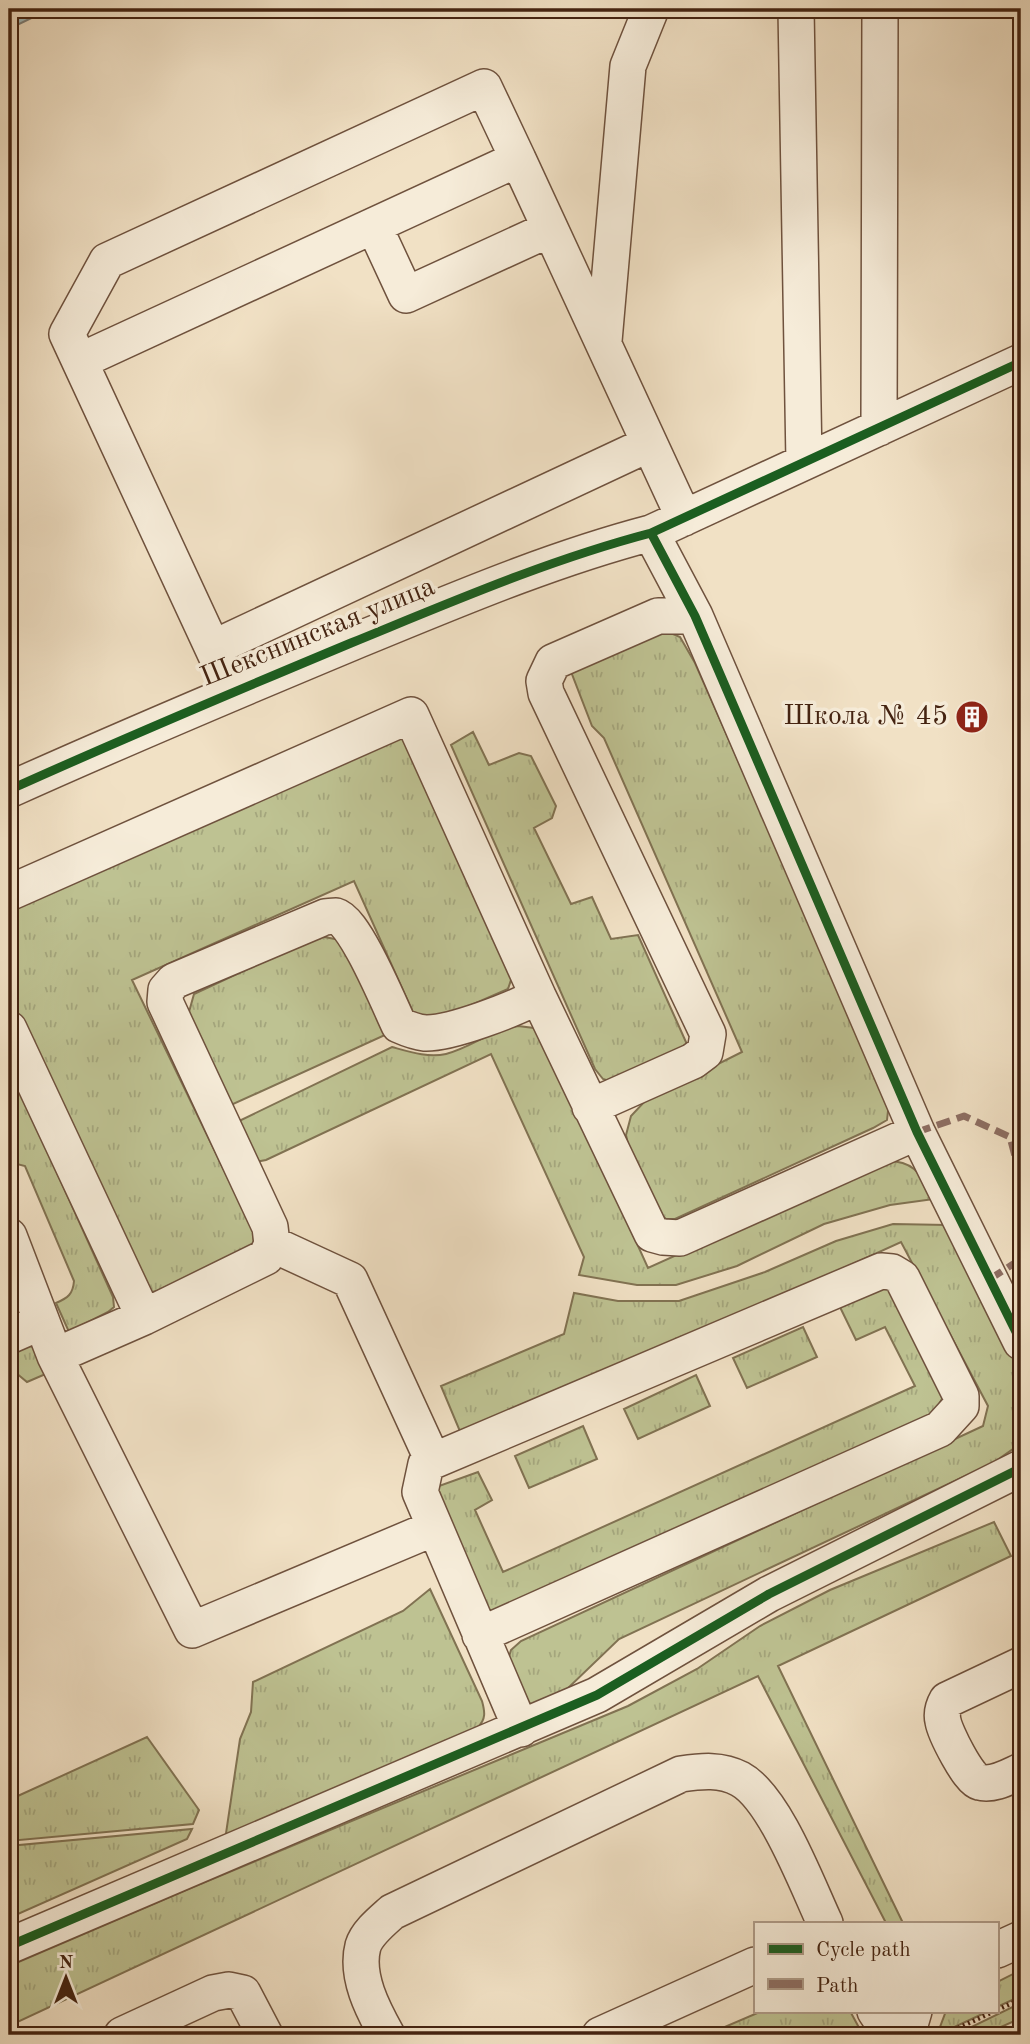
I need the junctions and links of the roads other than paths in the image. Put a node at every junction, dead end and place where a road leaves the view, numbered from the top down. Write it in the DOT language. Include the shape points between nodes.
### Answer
graph roads {
  1 [pos="651,9"];
  2 [pos="796,9"];
  3 [pos="880,9"];
  4 [pos="518,159"];
  5 [pos="374,226"];
  6 [pos="550,229"];
  7 [pos="603,344"];
  8 [pos="80,361"];
  9 [pos="1021,362"];
  10 [pos="879,428"];
  11 [pos="649,444"];
  12 [pos="804,462"];
  13 [pos="684,518"];
  14 [pos="651,534"];
  15 [pos="695,616"];
  16 [pos="213,648"];
  17 [pos="233,692"];
  18 [pos="9,790"];
  19 [pos="9,893"];
  20 [pos="538,996"];
  21 [pos="9,1028"];
  22 [pos="590,1107"];
  23 [pos="917,1132"];
  24 [pos="9,1236"];
  25 [pos="272,1244"];
  26 [pos="144,1317"];
  27 [pos="41,1322"];
  28 [pos="9,1336"];
  29 [pos="1021,1342"];
  30 [pos="55,1356"];
  31 [pos="433,1461"];
  32 [pos="1021,1468"];
  33 [pos="433,1528"];
  34 [pos="480,1635"];
  35 [pos="1021,1665"];
  36 [pos="521,1729"];
  37 [pos="1021,1771"];
  38 [pos="825,1922"];
  39 [pos="1021,1938"];
  40 [pos="9,1946"];
  41 [pos="998,1950"];
  42 [pos="754,1965"];
  43 [pos="876,2012"];
  44 [pos="914,2012"];
  45 [pos="122,2035"];
  46 [pos="265,2035"];
  47 [pos="387,2035"];
  48 [pos="600,2035"];
  49 [pos="891,2035"];
  50 [pos="907,2035"];
  1 -- 7 [label="street" via="628,66"];
  2 -- 12 [label="street"];
  3 -- 10 [label="street"];
  4 -- 5 [label="street"];
  4 -- 6 [label="street"];
  4 -- 8 [label="street" via="484,87 107,261 67,334"];
  5 -- 6 [label="street" via="406,295"];
  5 -- 8 [label="street"];
  6 -- 7 [label="street"];
  7 -- 11 [label="street"];
  8 -- 16 [label="street"];
  9 -- 10 [label="street, Шекснинская улица"];
  10 -- 12 [label="street, Шекснинская улица"];
  11 -- 13 [label="street"];
  11 -- 16 [label="street"];
  12 -- 13 [label="street, Шекснинская улица"];
  13 -- 14 [label="street, Шекснинская улица"];
  14 -- 15 [label="street"];
  14 -- 17 [label="street, Шекснинская улица" via="513,579"];
  15 -- 22 [label="street" via="658,616 553,662 544,681 708,1034 705,1052 693,1061"];
  15 -- 23 [label="street"];
  16 -- 17 [label="street"];
  17 -- 18 [label="street, Шекснинская улица"];
  19 -- 20 [label="street" via="411,715"];
  20 -- 22 [label="street"];
  20 -- 25 [label="street" via="445,1031 411,1031 399,1024 357,938 335,916 174,981 166,990 165,1002 270,1227"];
  21 -- 26 [label="street"];
  22 -- 23 [label="street" via="646,1226 663,1237 680,1238"];
  23 -- 29 [label="street"];
  24 -- 27 [label="street"];
  25 -- 26 [label="street" via="266,1257"];
  25 -- 31 [label="street" via="350,1280"];
  26 -- 30 [label="street"];
  27 -- 28 [label="street"];
  27 -- 30 [label="street"];
  30 -- 33 [label="street" via="191,1630"];
  31 -- 33 [label="street" via="426,1464 419,1492"];
  31 -- 34 [label="street" via="881,1271 902,1278 961,1396 961,1406 940,1429"];
  32 -- 36 [label="street" via="769,1594 597,1695"];
  33 -- 34 [label="street"];
  34 -- 36 [label="street"];
  35 -- 37 [label="street" via="947,1700 942,1709 943,1724 977,1782 992,1783"];
  36 -- 40 [label="street"];
  38 -- 47 [label="street" via="766,1803 741,1780 710,1770 681,1773 391,1912 363,1945 362,1969 367,1993"];
  39 -- 41 [label="street"];
  42 -- 48 [label="street"];
  43 -- 49 [label="street"];
  44 -- 50 [label="street"];
  45 -- 46 [label="street" via="229,1990 243,1993"];
}
